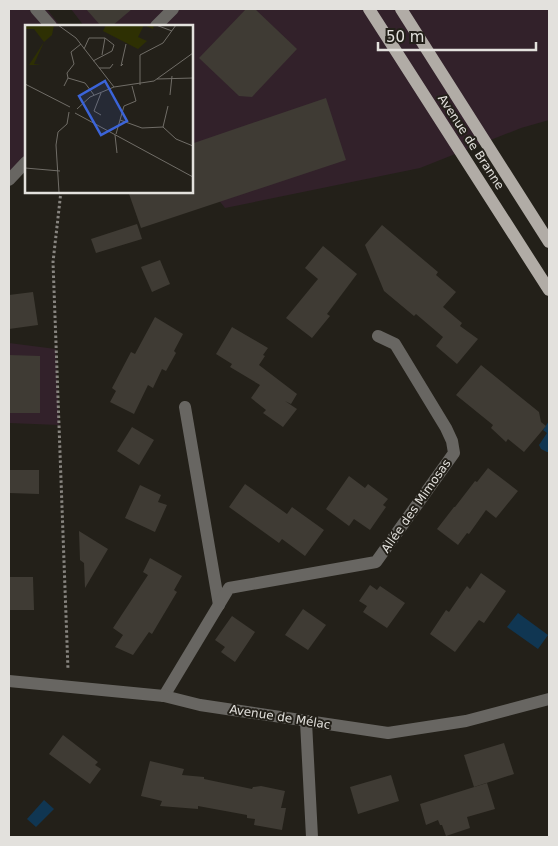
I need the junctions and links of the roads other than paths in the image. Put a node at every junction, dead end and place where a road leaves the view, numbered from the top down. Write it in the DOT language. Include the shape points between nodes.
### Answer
graph roads {
  1 [pos="36,9"];
  2 [pos="173,9"];
  3 [pos="369,9"];
  4 [pos="401,9"];
  5 [pos="50,25"];
  6 [pos="157,25"];
  7 [pos="25,163"];
  8 [pos="9,180"];
  9 [pos="549,242"];
  10 [pos="549,290"];
  11 [pos="378,336"];
  12 [pos="186,407"];
  13 [pos="219,605"];
  14 [pos="9,681"];
  15 [pos="164,696"];
  16 [pos="549,699"];
  17 [pos="306,722"];
  18 [pos="312,837"];
  1 -- 5 [label="street"];
  2 -- 6 [label="street"];
  3 -- 10 [label="main road, Avenue de Branne"];
  4 -- 9 [label="main road, Avenue de Branne"];
  7 -- 8 [label="street"];
  11 -- 13 [label="street, Allée des Mimosas" via="395,344 446,428 454,453 376,562 229,588"];
  12 -- 13 [label="street"];
  13 -- 15 [label="street, Allée des Mimosas"];
  14 -- 15 [label="street, Avenue de Mélac"];
  15 -- 17 [label="street, Avenue de Mélac"];
  16 -- 17 [label="street, Avenue de Mélac" via="466,721 388,733"];
  17 -- 18 [label="street"];
}
